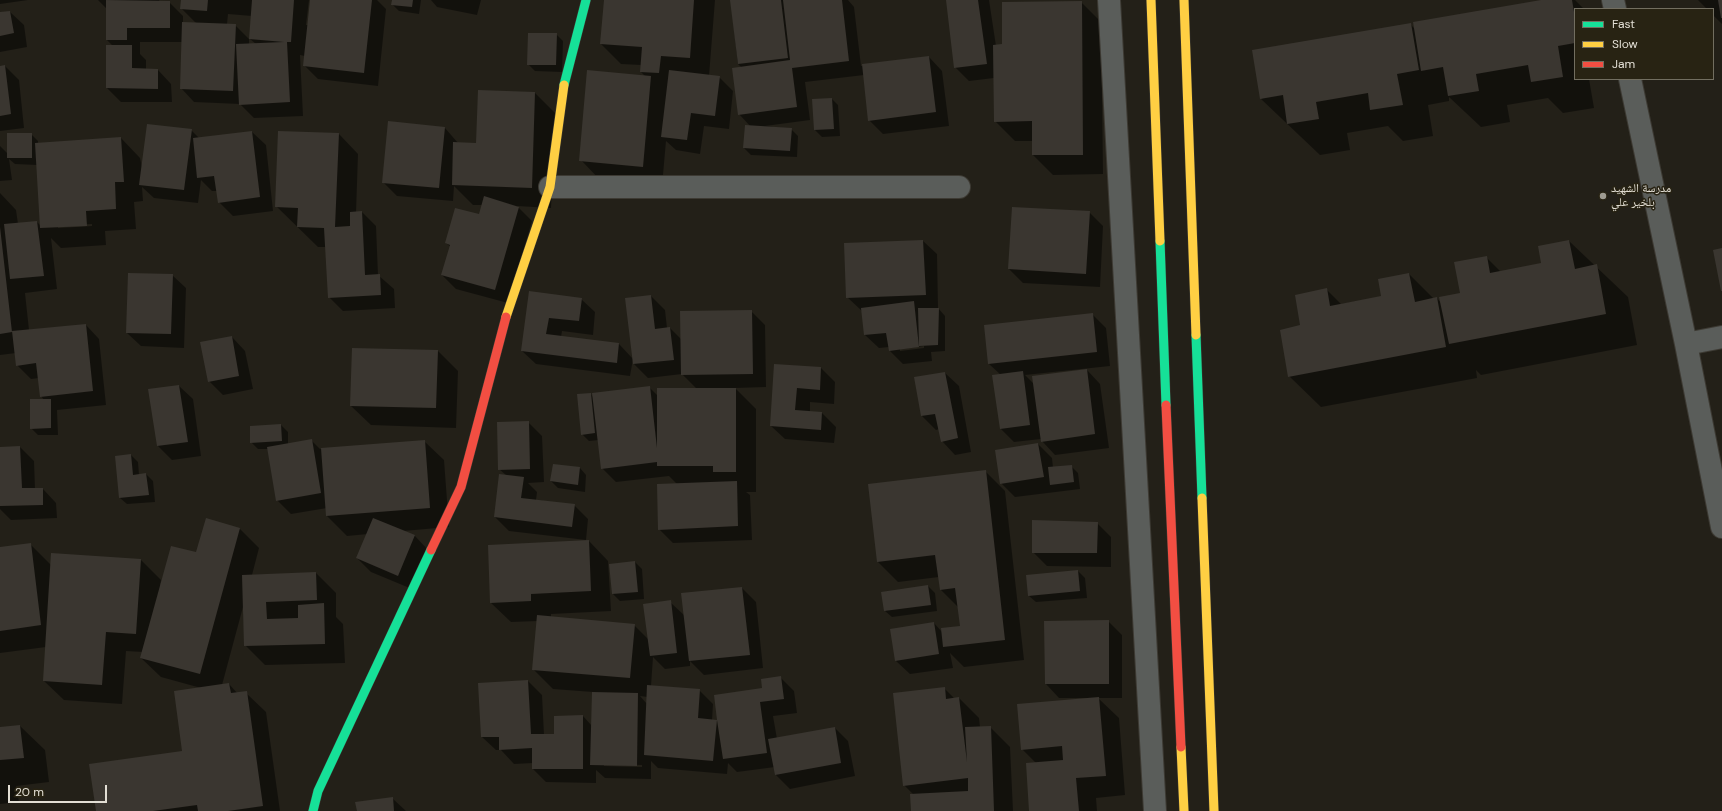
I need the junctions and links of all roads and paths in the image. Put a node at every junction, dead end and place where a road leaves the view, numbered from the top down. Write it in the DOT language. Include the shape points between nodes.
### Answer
graph roads {
  1 [pos="586,0"];
  2 [pos="1109,0"];
  3 [pos="1151,0"];
  4 [pos="1184,0"];
  5 [pos="1630,80"];
  6 [pos="550,187"];
  7 [pos="960,187"];
  8 [pos="1722,337"];
  9 [pos="1686,344"];
  10 [pos="1722,527"];
  11 [pos="313,811"];
  12 [pos="1154,811"];
  13 [pos="1184,811"];
  14 [pos="1214,811"];
  1 -- 6 [label="street" via="565,80"];
  2 -- 12 [label="street"];
  3 -- 13 [label="street"];
  4 -- 14 [label="street"];
  5 -- 9 [label="street"];
  6 -- 7 [label="street"];
  6 -- 11 [label="street" via="507,315 461,487 318,791"];
  8 -- 9 [label="street"];
  9 -- 10 [label="street"];
}
